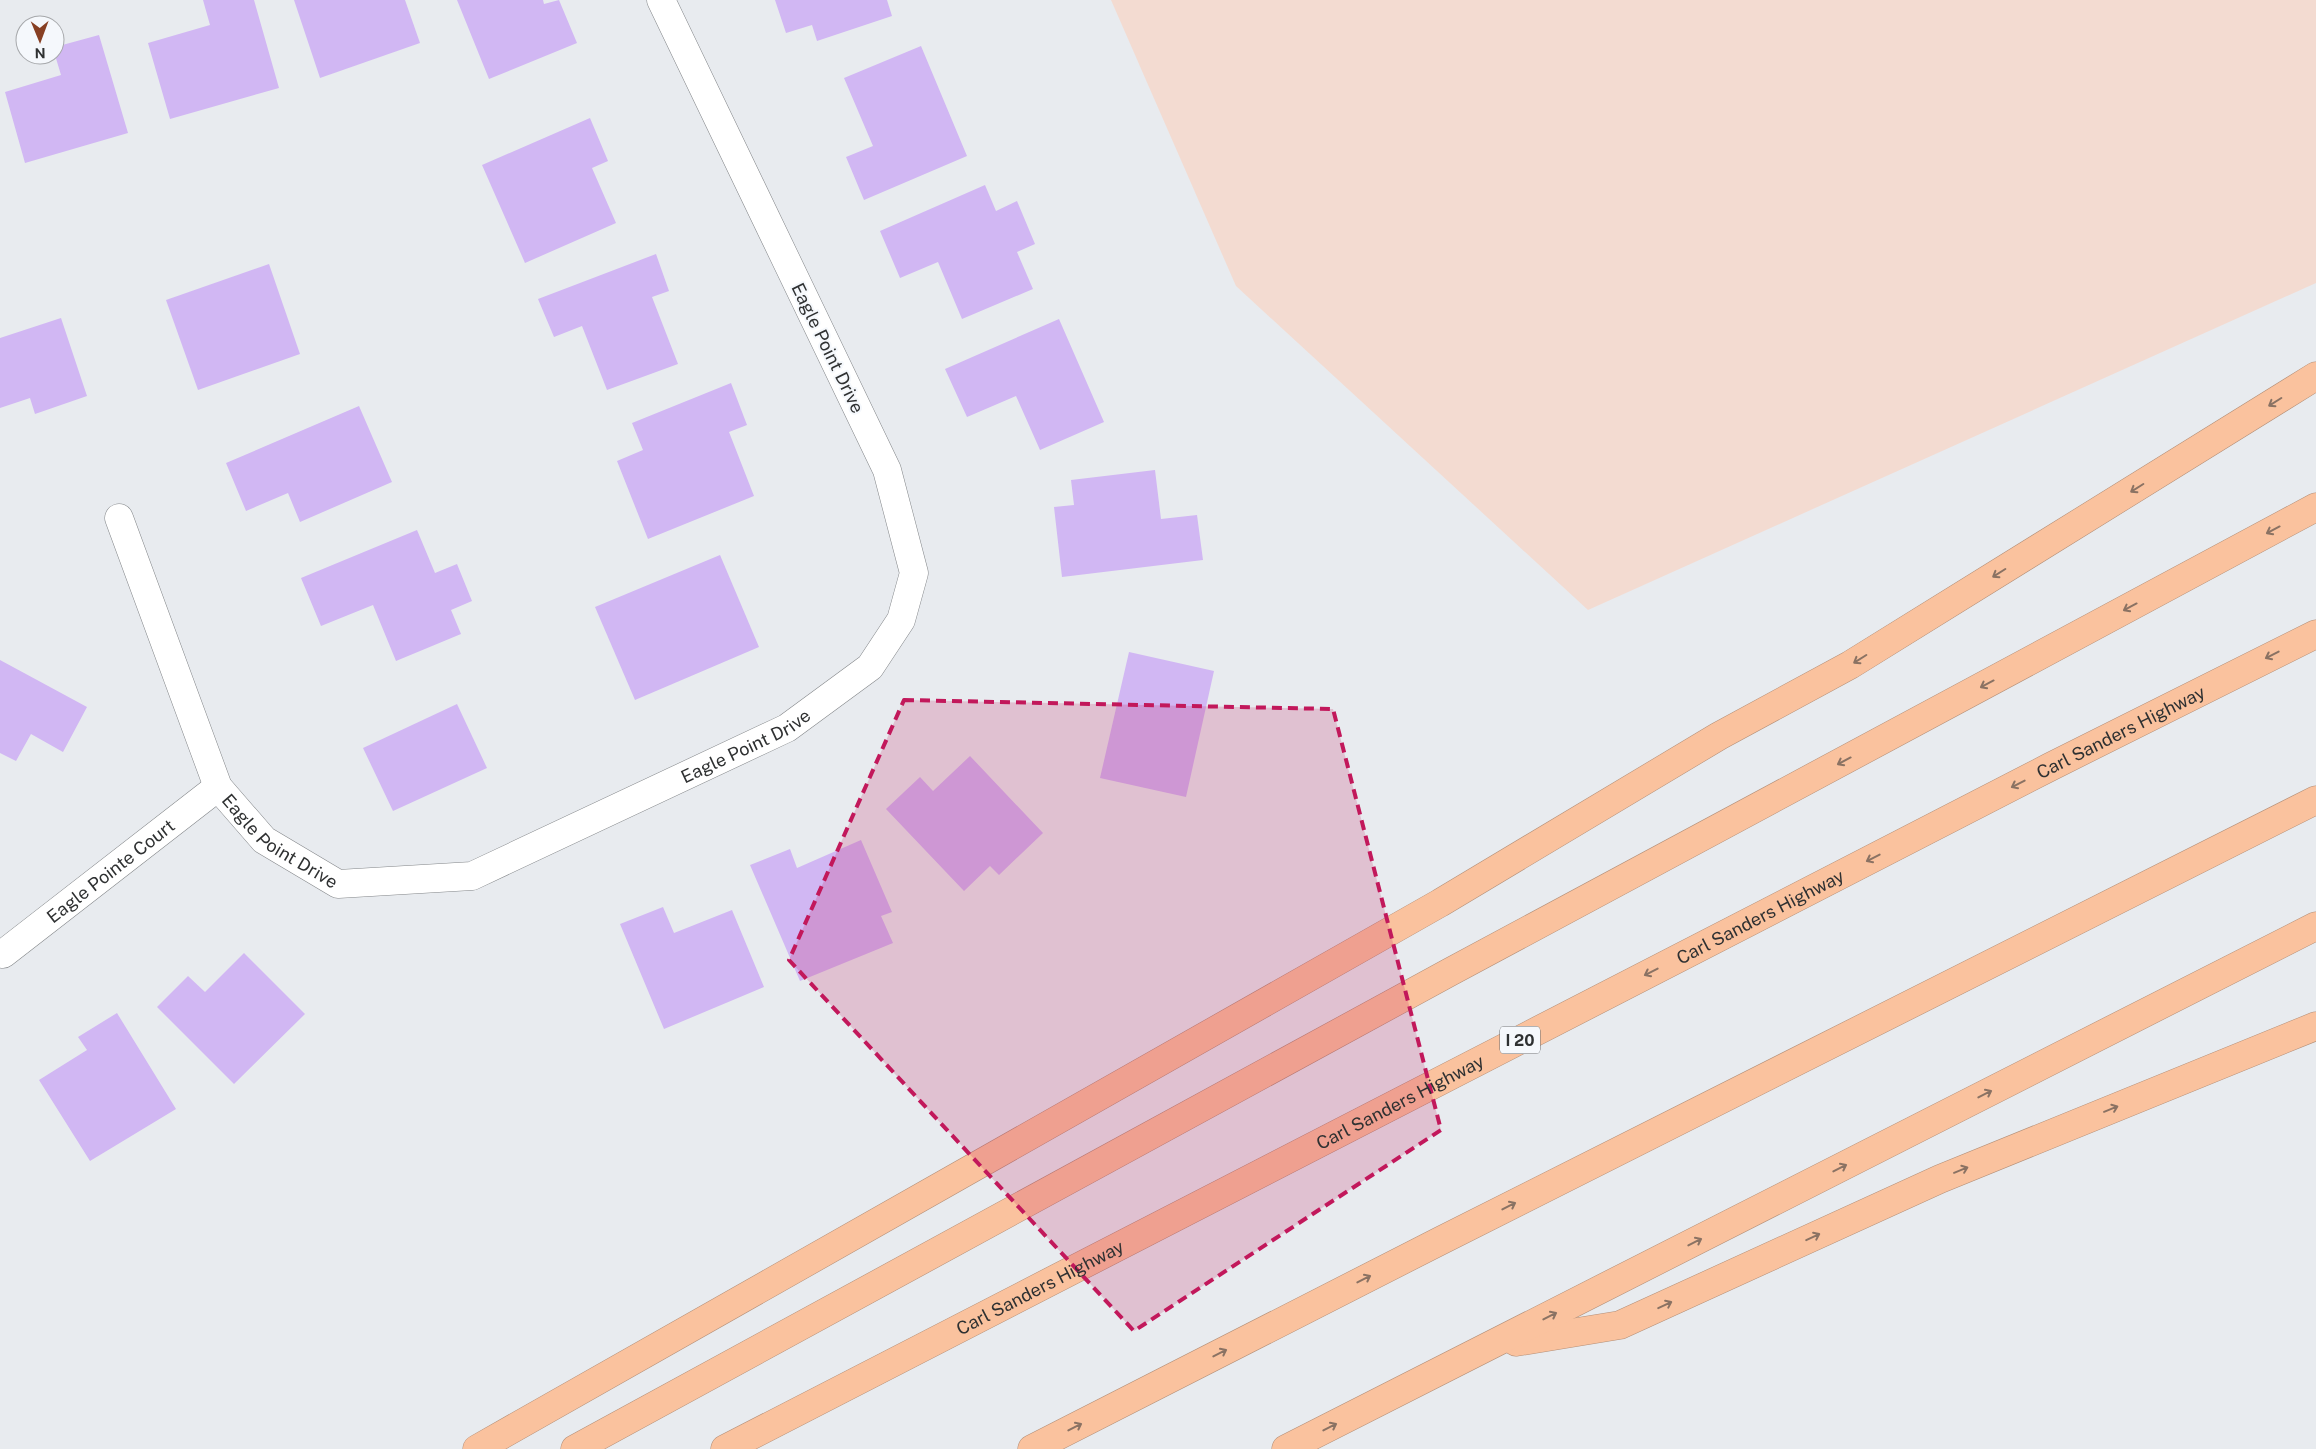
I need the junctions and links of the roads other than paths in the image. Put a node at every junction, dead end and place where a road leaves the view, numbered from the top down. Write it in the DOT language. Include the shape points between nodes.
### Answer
graph roads {
  1 [pos="661,0"];
  2 [pos="2316,376"];
  3 [pos="2316,507"];
  4 [pos="119,518"];
  5 [pos="2316,634"];
  6 [pos="218,787"];
  7 [pos="2316,800"];
  8 [pos="2316,926"];
  9 [pos="3,954"];
  10 [pos="2316,1026"];
  11 [pos="1492,1346"];
  12 [pos="477,1449"];
  13 [pos="575,1449"];
  14 [pos="725,1449"];
  15 [pos="1032,1449"];
  16 [pos="1286,1449"];
  1 -- 6 [label="street, Eagle Point Drive" via="887,470 914,573 901,620 870,667 787,728 472,876 338,884 264,840"];
  2 -- 12 [label="highway, one-way" via="1850,665 1719,736 1431,908"];
  3 -- 13 [label="highway, one-way" via="1459,967"];
  4 -- 6 [label="street, Eagle Point Drive"];
  5 -- 14 [label="highway, Carl Sanders Highway / I 20, one-way" via="2014,785"];
  6 -- 9 [label="street, Eagle Pointe Court"];
  15 -- 7 [label="highway, one-way"];
  11 -- 8 [label="highway, one-way"];
  11 -- 10 [label="highway, one-way" via="1620,1325 1940,1179"];
  16 -- 11 [label="highway, one-way"];
}
